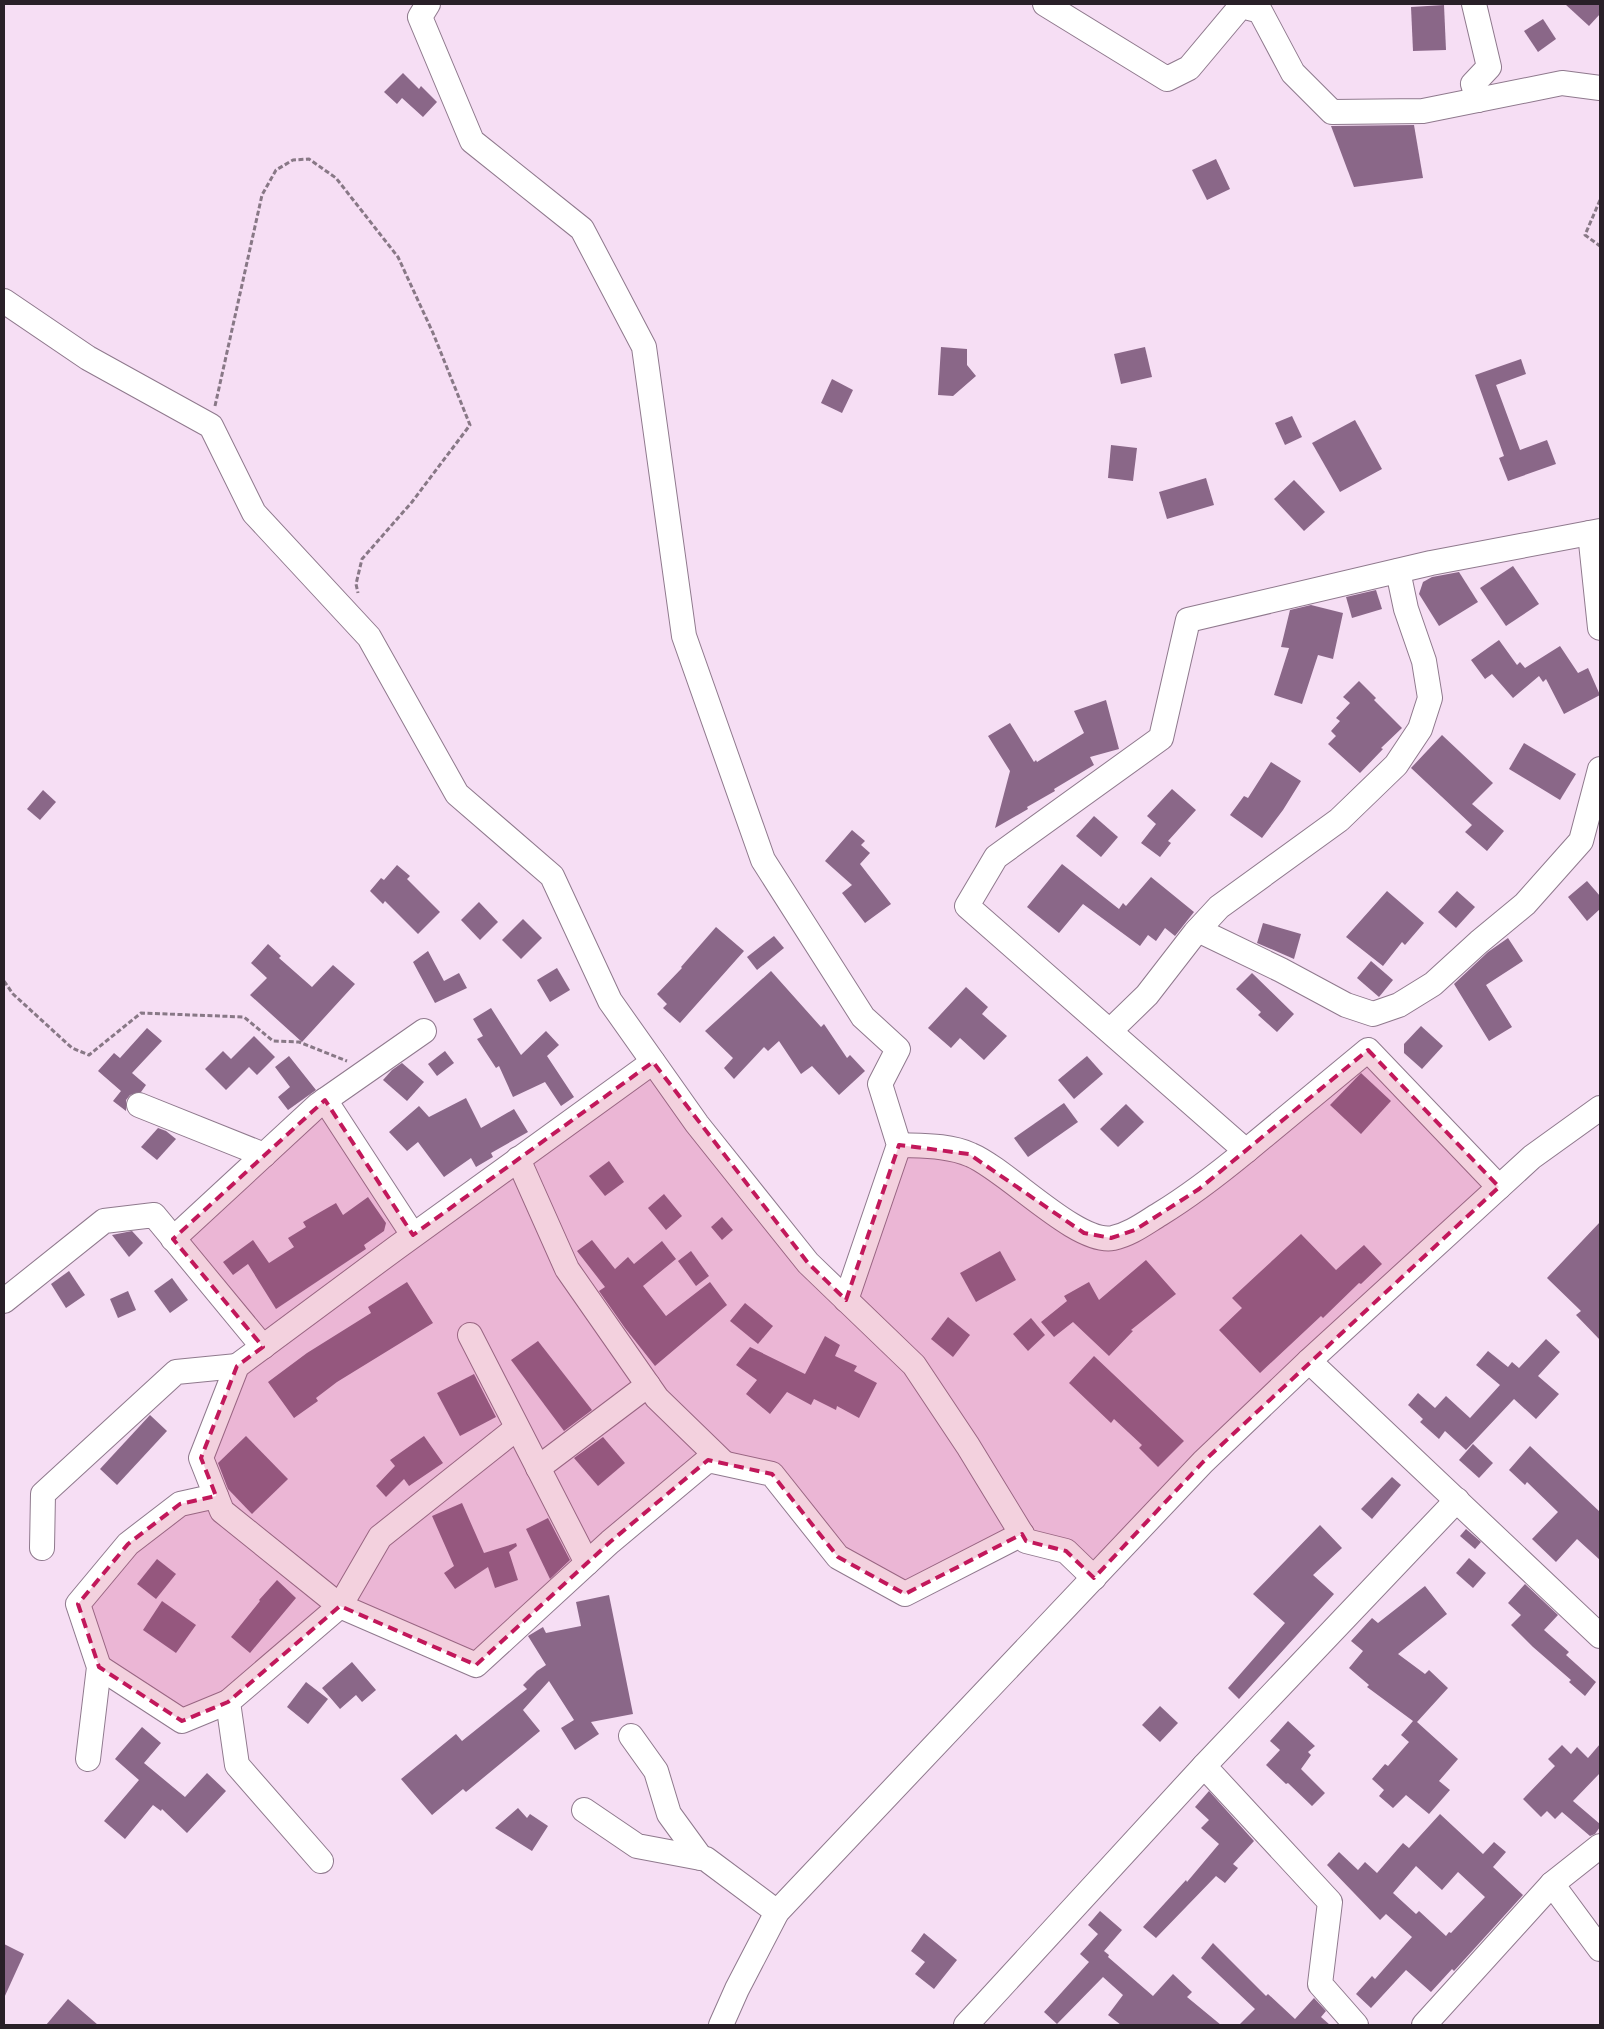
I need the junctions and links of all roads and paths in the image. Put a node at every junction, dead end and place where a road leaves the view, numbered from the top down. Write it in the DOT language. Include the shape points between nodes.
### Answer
graph roads {
  1 [pos="428,4"];
  2 [pos="1045,4"];
  3 [pos="1474,4"];
  4 [pos="1258,7"];
  5 [pos="1600,88"];
  6 [pos="1478,100"];
  7 [pos="1600,200"];
  8 [pos="1600,246"];
  9 [pos="4,301"];
  10 [pos="211,426"];
  11 [pos="1595,532"];
  12 [pos="1398,571"];
  13 [pos="360,602"];
  14 [pos="1600,628"];
  15 [pos="1600,768"];
  16 [pos="1198,930"];
  17 [pos="4,981"];
  18 [pos="424,1031"];
  19 [pos="1110,1031"];
  20 [pos="653,1062"];
  21 [pos="368,1070"];
  22 [pos="325,1100"];
  23 [pos="139,1105"];
  24 [pos="1600,1108"];
  25 [pos="899,1145"];
  26 [pos="1246,1151"];
  27 [pos="264,1154"];
  28 [pos="518,1159"];
  29 [pos="1499,1187"];
  30 [pos="414,1235"];
  31 [pos="173,1238"];
  32 [pos="4,1300"];
  33 [pos="846,1300"];
  34 [pos="470,1334"];
  35 [pos="263,1347"];
  36 [pos="1309,1361"];
  37 [pos="237,1366"];
  38 [pos="648,1385"];
  39 [pos="517,1428"];
  40 [pos="724,1463"];
  41 [pos="538,1468"];
  42 [pos="216,1496"];
  43 [pos="1457,1500"];
  44 [pos="1022,1534"];
  45 [pos="42,1548"];
  46 [pos="587,1563"];
  47 [pos="1094,1578"];
  48 [pos="340,1606"];
  49 [pos="1600,1636"];
  50 [pos="99,1667"];
  51 [pos="228,1702"];
  52 [pos="631,1736"];
  53 [pos="88,1759"];
  54 [pos="1204,1766"];
  55 [pos="584,1810"];
  56 [pos="1600,1846"];
  57 [pos="701,1858"];
  58 [pos="321,1861"];
  59 [pos="1552,1884"];
  60 [pos="777,1912"];
  61 [pos="1600,1949"];
  62 [pos="721,2025"];
  63 [pos="966,2025"];
  64 [pos="1356,2025"];
  65 [pos="1424,2025"];
  1 -- 25 [label="street" via="420,18 472,142 582,229 644,347 684,636 763,860 863,1017 898,1049 880,1084"];
  2 -- 4 [label="street" via="1167,79 1189,68 1241,6"];
  3 -- 6 [label="street" via="1489,67 1472,84"];
  4 -- 6 [label="street" via="1293,74 1332,112 1423,111"];
  5 -- 6 [label="street" via="1562,83"];
  7 -- 8 [label="path" via="1585,235"];
  9 -- 10 [label="street" via="88,358"];
  10 -- 13 [label="path" via="262,195 276,170 293,160 309,159 336,178 398,257 470,425 412,502 362,560 356,584"];
  10 -- 20 [label="street" via="254,513 369,637 457,794 552,876 610,1001"];
  11 -- 12 [label="street"];
  11 -- 14 [label="street"];
  12 -- 16 [label="street" via="1406,609 1424,660 1430,698 1420,730 1396,764 1339,820 1219,907"];
  12 -- 19 [label="street" via="1188,620 1161,738 996,857 967,906"];
  15 -- 16 [label="street" via="1581,841 1525,904 1433,984 1400,1005 1373,1014 1346,1006"];
  16 -- 19 [label="street" via="1147,995"];
  17 -- 21 [label="path" via="12,994 72,1048 89,1055 141,1013 244,1017 273,1041 299,1042"];
  18 -- 21 [label="street"];
  19 -- 26 [label="street"];
  20 -- 28 [label="street"];
  20 -- 33 [label="street" via="697,1124 808,1263"];
  21 -- 22 [label="street"];
  22 -- 27 [label="street"];
  22 -- 30 [label="street"];
  23 -- 27 [label="street"];
  24 -- 29 [label="street" via="1532,1157"];
  25 -- 26 [label="street" via="942,1148 969,1154 988,1164 1084,1233 1111,1238 1135,1230 1199,1189"];
  25 -- 33 [label="street"];
  26 -- 29 [label="street" via="1368,1050"];
  27 -- 31 [label="street"];
  28 -- 30 [label="street"];
  28 -- 38 [label="street" via="567,1269"];
  29 -- 36 [label="street"];
  30 -- 35 [label="street"];
  31 -- 32 [label="street" via="154,1215 104,1221"];
  31 -- 35 [label="street"];
  33 -- 44 [label="street" via="914,1365"];
  34 -- 39 [label="street"];
  35 -- 37 [label="street"];
  36 -- 43 [label="street"];
  36 -- 47 [label="street" via="1204,1462"];
  37 -- 42 [label="street" via="201,1458"];
  37 -- 45 [label="street" via="176,1372 43,1494"];
  38 -- 40 [label="street" via="657,1398"];
  38 -- 41 [label="street"];
  39 -- 41 [label="street"];
  39 -- 48 [label="street" via="380,1537"];
  40 -- 44 [label="street" via="772,1474 838,1557 905,1594"];
  40 -- 46 [label="street" via="708,1460"];
  41 -- 46 [label="street"];
  42 -- 48 [label="street" via="222,1511"];
  42 -- 50 [label="street" via="180,1504 128,1544 78,1604"];
  43 -- 49 [label="street"];
  43 -- 54 [label="street"];
  44 -- 47 [label="street" via="1026,1541 1066,1551"];
  46 -- 48 [label="street" via="476,1665"];
  47 -- 60 [label="street"];
  48 -- 51 [label="street"];
  50 -- 51 [label="street" via="182,1721"];
  50 -- 53 [label="street"];
  51 -- 58 [label="street" via="237,1765"];
  52 -- 57 [label="street" via="656,1771 669,1814"];
  54 -- 63 [label="street"];
  54 -- 64 [label="street" via="1330,1902 1320,1984"];
  55 -- 57 [label="street" via="638,1846"];
  56 -- 59 [label="street"];
  57 -- 60 [label="street"];
  59 -- 61 [label="street"];
  59 -- 65 [label="street"];
  60 -- 62 [label="street"];
}
